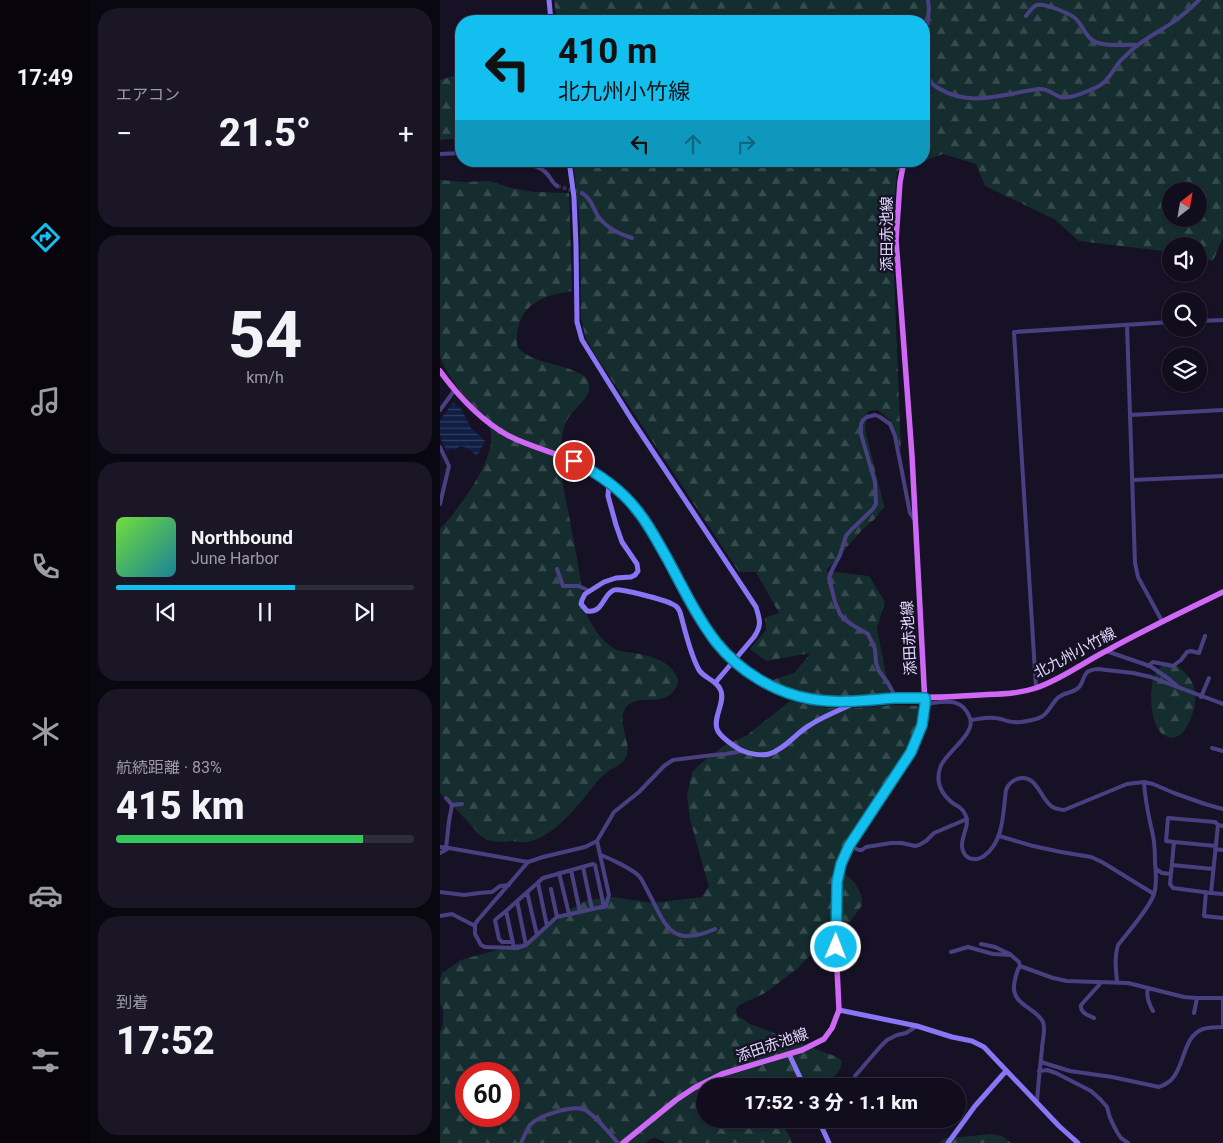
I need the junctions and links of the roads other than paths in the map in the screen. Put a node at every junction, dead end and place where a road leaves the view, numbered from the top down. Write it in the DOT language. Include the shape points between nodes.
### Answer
graph roads {
  1 [pos="549,0"];
  2 [pos="928,0"];
  3 [pos="1199,0"];
  4 [pos="550,15"];
  5 [pos="928,15"];
  6 [pos="1026,16"];
  7 [pos="1138,45"];
  8 [pos="930,81"];
  9 [pos="455,153"];
  10 [pos="440,154"];
  11 [pos="534,167"];
  12 [pos="570,167"];
  13 [pos="903,167"];
  14 [pos="557,186"];
  15 [pos="582,193"];
  16 [pos="632,238"];
  17 [pos="1223,320"];
  18 [pos="1207,321"];
  19 [pos="1162,323"];
  20 [pos="1127,325"];
  21 [pos="440,371"];
  22 [pos="454,391"];
  23 [pos="440,410"];
  24 [pos="1223,410"];
  25 [pos="1130,414"];
  26 [pos="440,447"];
  27 [pos="1223,476"];
  28 [pos="1132,480"];
  29 [pos="609,483"];
  30 [pos="440,504"];
  31 [pos="915,521"];
  32 [pos="557,569"];
  33 [pos="589,591"];
  34 [pos="1223,592"];
  35 [pos="1162,621"];
  36 [pos="1205,636"];
  37 [pos="1105,651"];
  38 [pos="734,660"];
  39 [pos="1148,666"];
  40 [pos="1209,678"];
  41 [pos="715,683"];
  42 [pos="1179,687"];
  43 [pos="1036,688"];
  44 [pos="1201,697"];
  45 [pos="896,698"];
  46 [pos="925,701"];
  47 [pos="856,702"];
  48 [pos="1223,704"];
  49 [pos="971,720"];
  50 [pos="1212,748"];
  51 [pos="742,751"];
  52 [pos="1223,752"];
  53 [pos="1144,782"];
  54 [pos="446,798"];
  55 [pos="462,804"];
  56 [pos="452,805"];
  57 [pos="1223,808"];
  58 [pos="967,819"];
  59 [pos="1218,825"];
  60 [pos="1223,826"];
  61 [pos="999,836"];
  62 [pos="597,841"];
  63 [pos="1174,842"];
  64 [pos="849,846"];
  65 [pos="440,847"];
  66 [pos="1215,847"];
  67 [pos="447,848"];
  68 [pos="1223,850"];
  69 [pos="440,853"];
  70 [pos="601,855"];
  71 [pos="528,862"];
  72 [pos="1172,865"];
  73 [pos="583,867"];
  74 [pos="1156,869"];
  75 [pos="1213,869"];
  76 [pos="571,870"];
  77 [pos="560,873"];
  78 [pos="1171,874"];
  79 [pos="538,883"];
  80 [pos="509,885"];
  81 [pos="551,889"];
  82 [pos="440,892"];
  83 [pos="527,892"];
  84 [pos="1209,893"];
  85 [pos="1154,894"];
  86 [pos="1223,894"];
  87 [pos="517,901"];
  88 [pos="604,906"];
  89 [pos="592,909"];
  90 [pos="506,911"];
  91 [pos="580,912"];
  92 [pos="569,914"];
  93 [pos="440,916"];
  94 [pos="558,917"];
  95 [pos="1223,918"];
  96 [pos="475,926"];
  97 [pos="548,926"];
  98 [pos="715,929"];
  99 [pos="537,935"];
  100 [pos="981,944"];
  101 [pos="514,945"];
  102 [pos="526,945"];
  103 [pos="951,952"];
  104 [pos="1011,954"];
  105 [pos="1020,966"];
  106 [pos="1117,982"];
  107 [pos="1100,983"];
  108 [pos="1148,988"];
  109 [pos="1197,998"];
  110 [pos="1223,998"];
  111 [pos="839,1010"];
  112 [pos="1153,1011"];
  113 [pos="1194,1013"];
  114 [pos="1094,1018"];
  115 [pos="917,1026"];
  116 [pos="1223,1026"];
  117 [pos="789,1054"];
  118 [pos="1041,1062"];
  119 [pos="1006,1071"];
  120 [pos="1039,1071"];
  121 [pos="855,1076"];
  122 [pos="800,1078"];
  123 [pos="1037,1103"];
  124 [pos="822,1128"];
  125 [pos="521,1143"];
  126 [pos="618,1143"];
  127 [pos="624,1143"];
  128 [pos="829,1143"];
  129 [pos="948,1143"];
  130 [pos="1078,1143"];
  131 [pos="1128,1143"];
  1 -- 4 [label="street"];
  2 -- 5 [label="street"];
  3 -- 7 [label="street"];
  6 -- 7 [label="street" via="1037,5 1044,6 1071,14 1090,39 1098,43"];
  7 -- 8 [label="street" via="1118,64 1108,80 1068,97 1046,89 968,99 947,94"];
  9 -- 10 [label="street"];
  11 -- 14 [label="street" via="545,171"];
  12 -- 38 [label="street" via="574,197 577,322 582,340 756,607 760,629"];
  13 -- 31 [label="main road, 添田赤池線" via="896,240"];
  15 -- 16 [label="street" via="588,196 605,223"];
  17 -- 18 [label="street"];
  19 -- 20 [label="street"];
  20 -- 25 [label="street"];
  20 -- 43 [label="street" via="1014,332"];
  21 -- 22 [label="main road, 北九州小竹線"];
  22 -- 23 [label="street"];
  22 -- 29 [label="main road, 北九州小竹線" via="472,409 511,437 574,461"];
  24 -- 25 [label="street"];
  25 -- 28 [label="street"];
  26 -- 30 [label="street" via="449,466"];
  27 -- 28 [label="street"];
  28 -- 35 [label="street" via="1135,563 1138,577"];
  29 -- 33 [label="street" via="608,496 616,525 622,542 638,564 638,571 631,577 610,580"];
  29 -- 38 [label="main road, 北九州小竹線" via="644,519 704,625"];
  31 -- 45 [label="street" via="910,513 890,424 875,415 867,417 861,424 861,434 875,482 876,504 846,536 829,583 840,614 870,637 878,671"];
  31 -- 46 [label="main road, 添田赤池線"];
  32 -- 33 [label="street" via="563,586 579,586"];
  33 -- 41 [label="street" via="581,604 587,611 599,608 611,592 619,590 674,604 678,607 699,670"];
  34 -- 35 [label="main road, 北九州小竹線"];
  35 -- 37 [label="main road, 北九州小竹線"];
  36 -- 39 [label="street" via="1199,653 1187,652 1173,666 1153,662"];
  37 -- 39 [label="street"];
  37 -- 43 [label="main road, 北九州小竹線"];
  38 -- 41 [label="street"];
  38 -- 47 [label="main road, 北九州小竹線" via="787,693 822,701"];
  39 -- 42 [label="street"];
  40 -- 44 [label="street"];
  41 -- 51 [label="street" via="722,696 717,729"];
  42 -- 44 [label="street"];
  42 -- 49 [label="street" via="1133,672 1092,669 1083,677 1080,687 1060,696 1039,718 1015,723 998,718"];
  43 -- 46 [label="main road, 北九州小竹線" via="1016,693"];
  44 -- 48 [label="street"];
  45 -- 46 [label="main road, 北九州小竹線"];
  45 -- 47 [label="main road, 北九州小竹線"];
  46 -- 49 [label="street" via="958,702"];
  46 -- 64 [label="main road, 添田赤池線" via="922,725 911,752"];
  47 -- 51 [label="street" via="810,725 775,751 768,754"];
  49 -- 58 [label="street" via="967,733 944,759 938,780 940,790 965,813"];
  50 -- 52 [label="street"];
  51 -- 62 [label="street" via="673,760 614,812"];
  53 -- 57 [label="street"];
  53 -- 61 [label="street" via="1127,784 1064,810 1050,806 1028,778 1014,780 1006,790"];
  53 -- 74 [label="street"];
  54 -- 56 [label="street"];
  55 -- 56 [label="street"];
  56 -- 67 [label="street"];
  58 -- 61 [label="street" via="962,850 972,860 988,854"];
  58 -- 64 [label="street" via="934,833 919,845 892,843 862,850"];
  59 -- 60 [label="street"];
  59 -- 63 [label="street" via="1215,822 1168,818 1166,841"];
  59 -- 66 [label="street"];
  61 -- 85 [label="street" via="1091,857"];
  62 -- 70 [label="street"];
  62 -- 71 [label="street"];
  63 -- 66 [label="street"];
  63 -- 72 [label="street"];
  64 -- 111 [label="main road, 添田赤池線" via="837,882"];
  65 -- 67 [label="street"];
  66 -- 68 [label="street"];
  66 -- 75 [label="street"];
  67 -- 69 [label="street"];
  67 -- 71 [label="street"];
  70 -- 88 [label="street" via="608,895"];
  70 -- 98 [label="street" via="637,874 670,930 690,937"];
  71 -- 80 [label="street"];
  72 -- 75 [label="street"];
  72 -- 78 [label="street"];
  73 -- 76 [label="street"];
  73 -- 88 [label="street" via="593,864 596,867"];
  73 -- 89 [label="street"];
  74 -- 78 [label="street"];
  74 -- 85 [label="street"];
  75 -- 84 [label="street"];
  76 -- 77 [label="street"];
  76 -- 91 [label="street"];
  77 -- 79 [label="street"];
  77 -- 92 [label="street"];
  78 -- 84 [label="street" via="1173,888"];
  79 -- 83 [label="street"];
  79 -- 97 [label="street"];
  80 -- 82 [label="street" via="500,886 492,892 464,895"];
  80 -- 96 [label="street"];
  81 -- 94 [label="street"];
  83 -- 87 [label="street"];
  83 -- 99 [label="street"];
  84 -- 86 [label="street"];
  84 -- 95 [label="street" via="1204,916"];
  85 -- 106 [label="street" via="1118,945"];
  87 -- 90 [label="street"];
  87 -- 102 [label="street"];
  88 -- 89 [label="street"];
  89 -- 91 [label="street"];
  90 -- 101 [label="street"];
  90 -- 101 [label="street" via="495,920 499,939"];
  91 -- 92 [label="street"];
  92 -- 94 [label="street"];
  93 -- 96 [label="street" via="452,914"];
  94 -- 97 [label="street"];
  96 -- 101 [label="street" via="481,945 485,947"];
  97 -- 99 [label="street"];
  99 -- 102 [label="street"];
  100 -- 104 [label="street"];
  101 -- 102 [label="street"];
  103 -- 104 [label="street" via="968,948"];
  104 -- 105 [label="street"];
  105 -- 107 [label="street" via="1067,981"];
  105 -- 118 [label="street" via="1014,992 1043,1024"];
  106 -- 107 [label="street"];
  106 -- 108 [label="street"];
  107 -- 114 [label="street" via="1081,1005 1084,1013"];
  108 -- 109 [label="street"];
  108 -- 112 [label="street"];
  109 -- 110 [label="street"];
  109 -- 113 [label="street"];
  110 -- 116 [label="street"];
  111 -- 115 [label="street"];
  111 -- 117 [label="main road, 添田赤池線" via="824,1039"];
  115 -- 119 [label="street" via="984,1047"];
  115 -- 121 [label="street" via="887,1040"];
  116 -- 118 [label="street" via="1199,1031 1172,1080 1159,1087 1070,1071"];
  117 -- 122 [label="street"];
  117 -- 127 [label="main road, 添田赤池線" via="722,1074 694,1088"];
  118 -- 120 [label="street"];
  119 -- 123 [label="street"];
  119 -- 129 [label="street"];
  120 -- 123 [label="street"];
  120 -- 131 [label="street" via="1056,1073 1091,1091 1106,1107 1117,1132"];
  123 -- 130 [label="street"];
  124 -- 128 [label="street"];
  125 -- 126 [label="street" via="531,1124 572,1108 583,1108 591,1114"];
}
